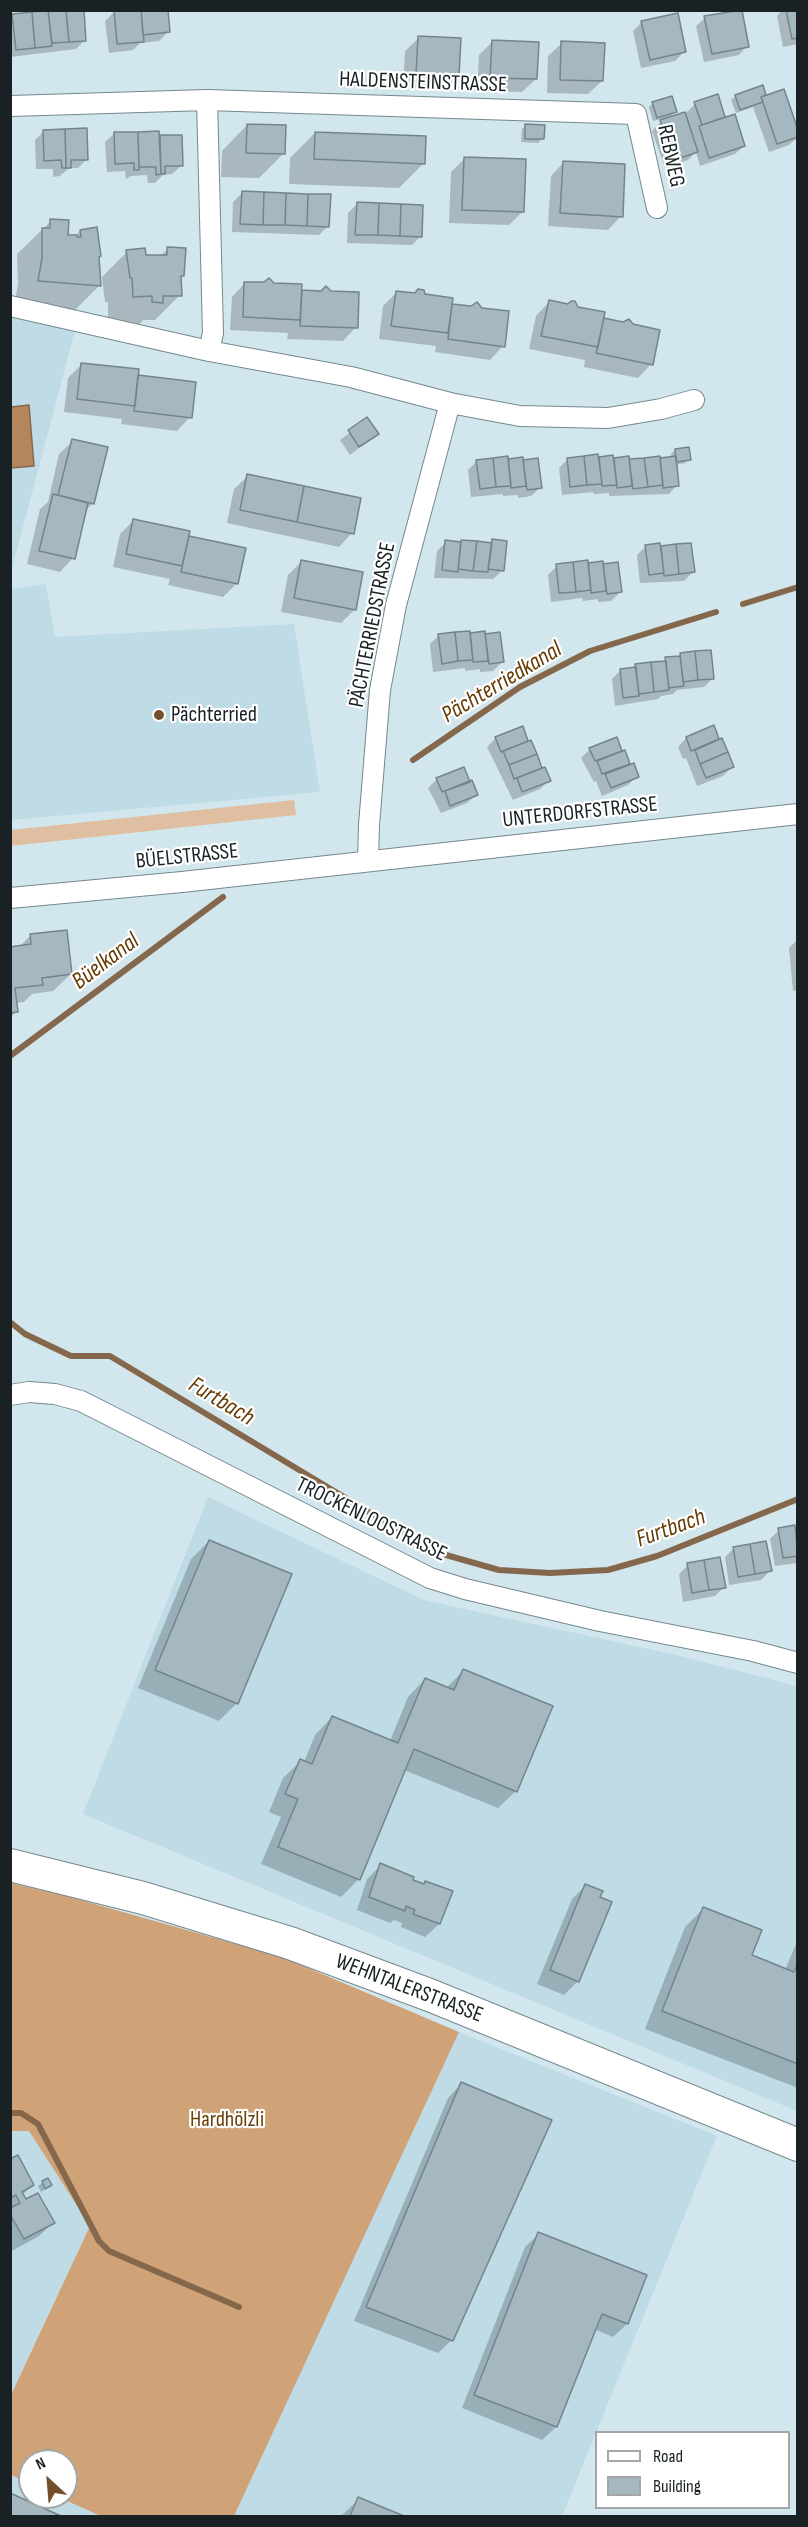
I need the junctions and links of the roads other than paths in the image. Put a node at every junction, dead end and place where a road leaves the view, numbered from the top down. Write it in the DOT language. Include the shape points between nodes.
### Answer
graph roads {
  1 [pos="207,100"];
  2 [pos="10,106"];
  3 [pos="636,114"];
  4 [pos="657,208"];
  5 [pos="10,306"];
  6 [pos="209,351"];
  7 [pos="694,400"];
  8 [pos="450,403"];
  9 [pos="798,813"];
  10 [pos="368,860"];
  11 [pos="10,898"];
  12 [pos="10,1395"];
  13 [pos="798,1663"];
  14 [pos="10,1865"];
  15 [pos="798,2145"];
  1 -- 2 [label="street, HALDENSTEINSTRASSE"];
  1 -- 3 [label="street, HALDENSTEINSTRASSE"];
  1 -- 6 [label="street" via="213,333"];
  3 -- 4 [label="street, REBWEG"];
  5 -- 6 [label="street"];
  6 -- 8 [label="street" via="351,377"];
  7 -- 8 [label="street" via="608,418 520,416"];
  8 -- 10 [label="street, PÄCHTERRIEDSTRASSE" via="396,605 380,690"];
  9 -- 10 [label="street, UNTERDORFSTRASSE"];
  10 -- 11 [label="street, BÜELSTRASSE"];
  12 -- 13 [label="street, TROCKENLOOSTRASSE" via="55,1394 81,1401 430,1578 600,1621"];
  14 -- 15 [label="main road, WEHNTALERSTRASSE" via="132,1895 290,1943 432,1996"];
}
